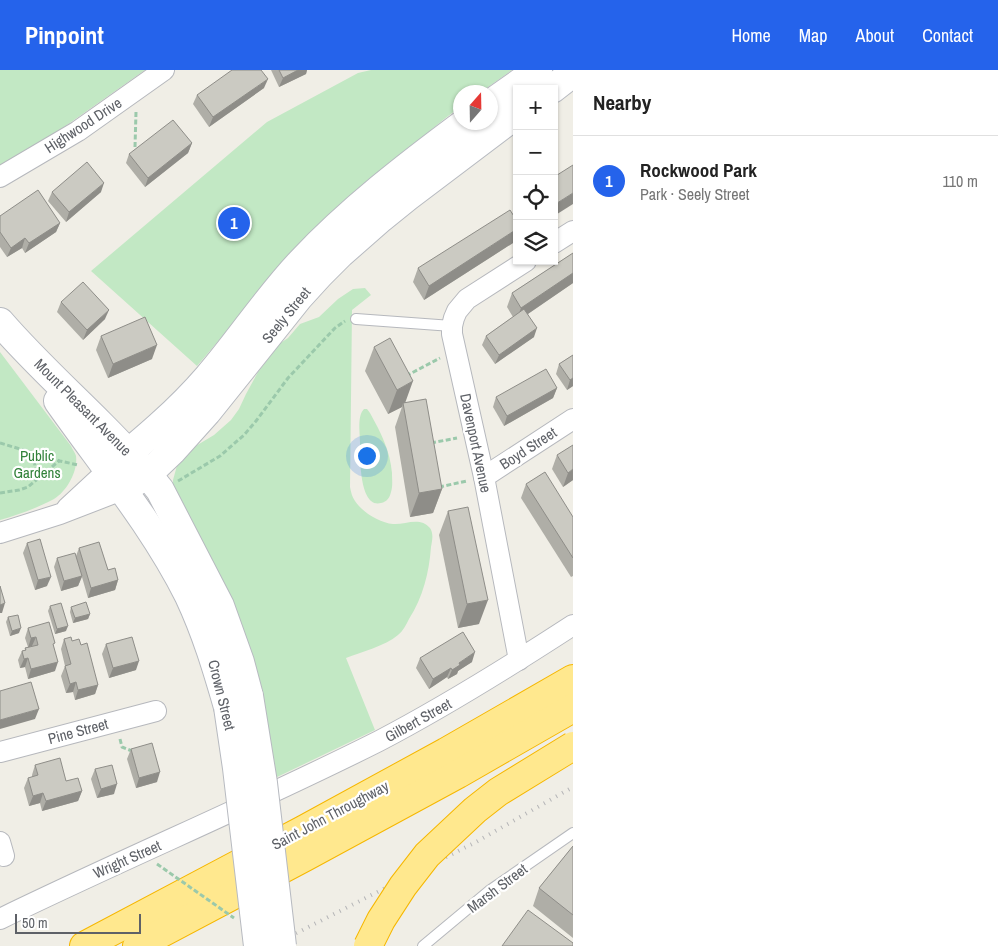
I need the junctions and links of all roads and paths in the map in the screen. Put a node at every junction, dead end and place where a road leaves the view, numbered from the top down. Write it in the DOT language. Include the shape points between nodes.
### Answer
graph roads {
  1 [pos="164,70"];
  2 [pos="538,70"];
  3 [pos="573,73"];
  4 [pos="557,85"];
  5 [pos="498,98"];
  6 [pos="136,107"];
  7 [pos="513,117"];
  8 [pos="456,130"];
  9 [pos="140,152"];
  10 [pos="0,177"];
  11 [pos="573,231"];
  12 [pos="558,240"];
  13 [pos="520,265"];
  14 [pos="356,319"];
  15 [pos="452,326"];
  16 [pos="8,332"];
  17 [pos="430,363"];
  18 [pos="400,380"];
  19 [pos="573,419"];
  20 [pos="452,439"];
  21 [pos="0,443"];
  22 [pos="426,444"];
  23 [pos="33,453"];
  24 [pos="129,453"];
  25 [pos="60,461"];
  26 [pos="484,477"];
  27 [pos="37,480"];
  28 [pos="115,480"];
  29 [pos="154,482"];
  30 [pos="460,482"];
  31 [pos="435,488"];
  32 [pos="0,493"];
  33 [pos="0,533"];
  34 [pos="573,625"];
  35 [pos="519,660"];
  36 [pos="573,679"];
  37 [pos="238,701"];
  38 [pos="573,708"];
  39 [pos="156,711"];
  40 [pos="122,744"];
  41 [pos="573,746"];
  42 [pos="0,752"];
  43 [pos="136,756"];
  44 [pos="255,802"];
  45 [pos="573,834"];
  46 [pos="156,864"];
  47 [pos="0,919"];
  48 [pos="257,940"];
  49 [pos="84,946"];
  50 [pos="137,946"];
  51 [pos="282,946"];
  52 [pos="368,946"];
  53 [pos="423,946"];
  1 -- 10 [label="street, Highwood Drive" via="78,131"];
  2 -- 5 [label="main road"];
  3 -- 4 [label="main road"];
  6 -- 9 [label="path" via="135,147"];
  7 -- 29 [label="main road, Seely Street" via="381,218 320,274 208,412 172,451"];
  8 -- 24 [label="main road, Seely Street" via="324,239 281,284 208,377"];
  11 -- 12 [label="street"];
  13 -- 15 [label="street" via="468,299 457,311"];
  14 -- 15 [label="lane"];
  14 -- 29 [label="path" via="347,320 335,328 288,378 256,421 220,456 175,484"];
  15 -- 26 [label="street, Davenport Avenue"];
  16 -- 24 [label="main road, Mount Pleasant Avenue"];
  16 -- 28 [label="main road, Mount Pleasant Avenue"];
  17 -- 18 [label="path"];
  19 -- 26 [label="street, Boyd Street"];
  20 -- 22 [label="path"];
  21 -- 23 [label="path"];
  23 -- 25 [label="path"];
  23 -- 27 [label="path"];
  24 -- 28 [label="main road, Seely Street"];
  24 -- 29 [label="main road, Mount Pleasant Avenue"];
  25 -- 27 [label="path"];
  25 -- 28 [label="path"];
  26 -- 35 [label="street, Davenport Avenue"];
  27 -- 32 [label="path" via="23,489"];
  28 -- 29 [label="main road, Seely Street"];
  28 -- 33 [label="street, Seely Street" via="60,514"];
  28 -- 37 [label="main road, Crown Street" via="150,529 189,596 217,667"];
  29 -- 37 [label="main road, Crown Street" via="220,606 240,662"];
  30 -- 31 [label="path"];
  34 -- 35 [label="street, Gilbert Street"];
  35 -- 44 [label="street, Gilbert Street" via="379,741"];
  36 -- 49 [label="highway, Saint John Throughway" via="437,757"];
  37 -- 48 [label="main road, Crown Street, bridge" via="237,768"];
  37 -- 51 [label="main road, Crown Street, bridge" via="263,782"];
  38 -- 50 [label="highway, Saint John Throughway" via="390,811"];
  39 -- 42 [label="street, Pine Street"];
  40 -- 43 [label="path"];
  41 -- 52 [label="highway, bridge" via="498,792 434,849 403,886"];
  44 -- 47 [label="street, Wright Street"];
  45 -- 53 [label="lane, Marsh Street" via="489,891"];
  46 -- 48 [label="path, bridge"];
}
